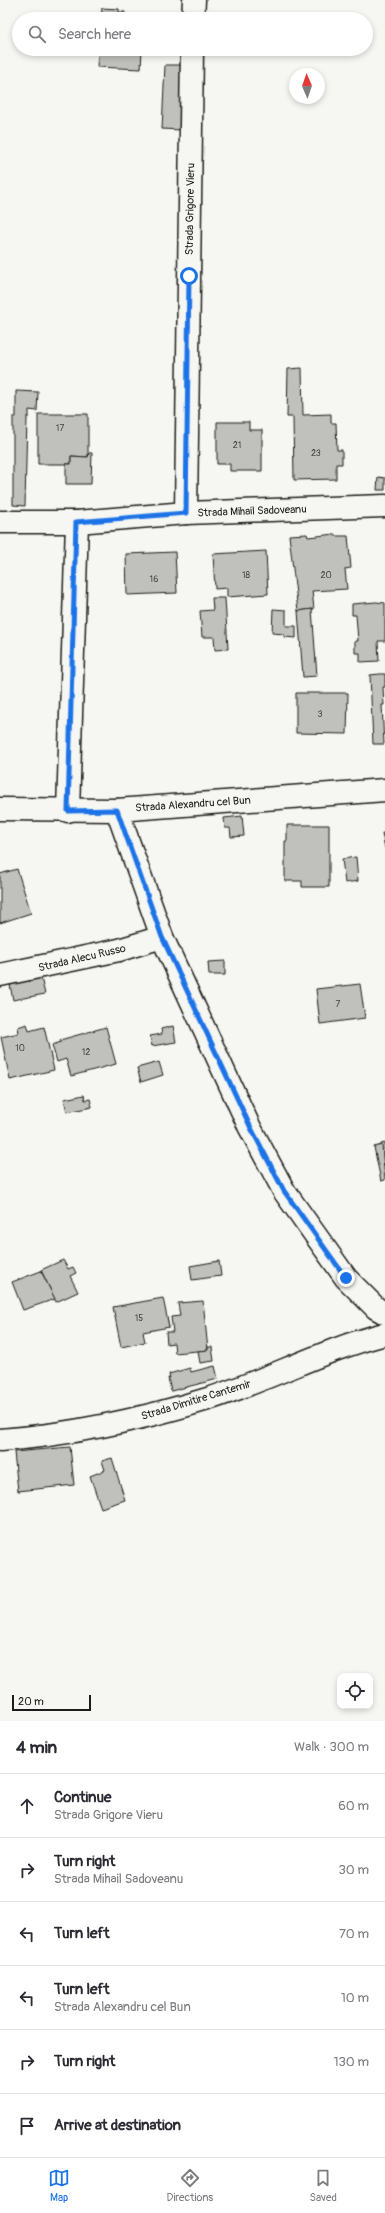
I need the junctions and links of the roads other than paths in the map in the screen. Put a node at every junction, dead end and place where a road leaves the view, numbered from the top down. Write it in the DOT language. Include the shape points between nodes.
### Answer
graph roads {
  1 [pos="194,0"];
  2 [pos="193,12"];
  3 [pos="192,56"];
  4 [pos="385,506"];
  5 [pos="186,513"];
  6 [pos="0,522"];
  7 [pos="76,522"];
  8 [pos="385,790"];
  9 [pos="0,809"];
  10 [pos="117,810"];
  11 [pos="68,811"];
  12 [pos="162,937"];
  13 [pos="0,976"];
  14 [pos="385,1313"];
  15 [pos="385,1334"];
  16 [pos="0,1440"];
  1 -- 2 [label="street"];
  3 -- 5 [label="street, Strada Grigore Vieru"];
  4 -- 5 [label="street, Strada Mihail Sadoveanu"];
  5 -- 7 [label="street, Strada Mihail Sadoveanu"];
  6 -- 7 [label="street, Strada Mihail Sadoveanu"];
  7 -- 11 [label="street"];
  8 -- 10 [label="street, Strada Alexandru cel Bun"];
  9 -- 11 [label="street, Strada Alexandru cel Bun"];
  10 -- 11 [label="street, Strada Alexandru cel Bun"];
  10 -- 12 [label="street"];
  12 -- 13 [label="street, Strada Alecu Russo" via="119,950"];
  12 -- 14 [label="street" via="250,1126 284,1191 346,1278 376,1308"];
  15 -- 16 [label="street, Strada Dimitire Cantemir" via="204,1400 136,1418 34,1438"];
}
